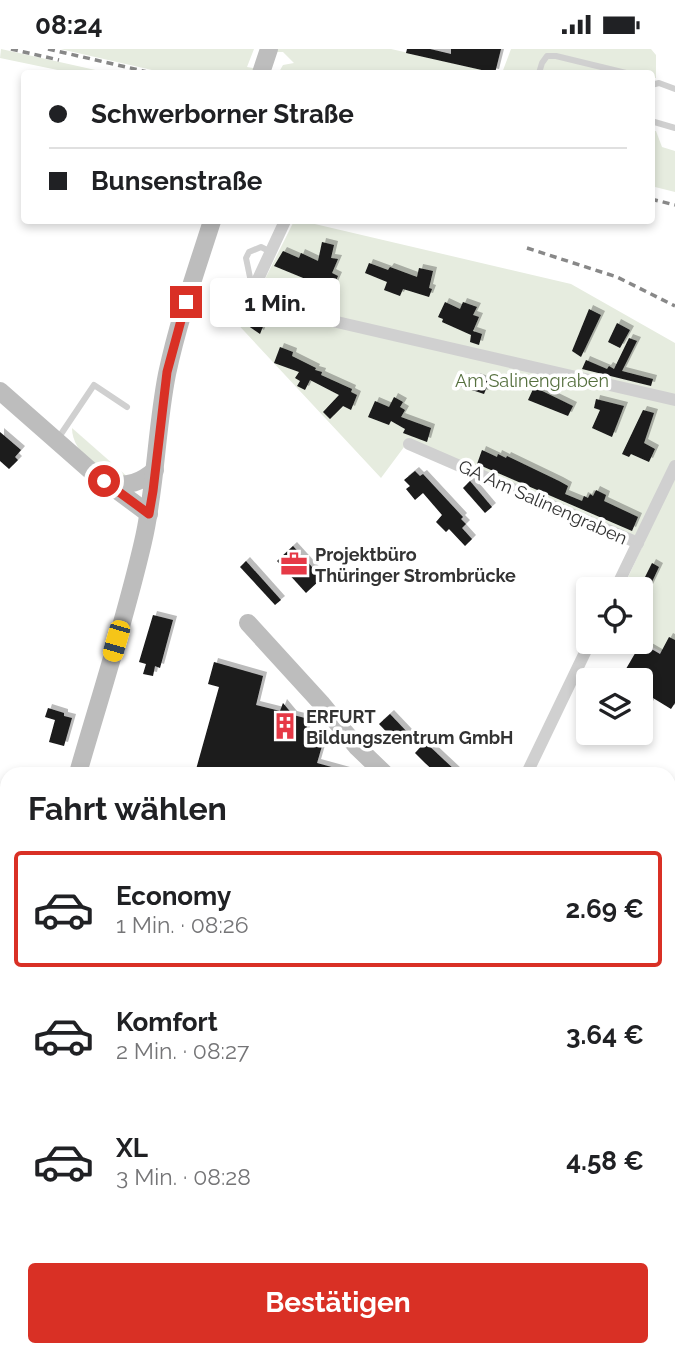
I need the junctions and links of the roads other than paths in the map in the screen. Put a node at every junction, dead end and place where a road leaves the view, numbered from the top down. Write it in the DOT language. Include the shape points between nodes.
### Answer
graph roads {
  1 [pos="269,50"];
  2 [pos="602,67"];
  3 [pos="262,70"];
  4 [pos="540,70"];
  5 [pos="597,70"];
  6 [pos="614,70"];
  7 [pos="655,84"];
  8 [pos="675,89"];
  9 [pos="655,122"];
  10 [pos="675,128"];
  11 [pos="211,224"];
  12 [pos="284,224"];
  13 [pos="271,252"];
  14 [pos="253,290"];
  15 [pos="0,391"];
  16 [pos="675,400"];
  17 [pos="127,407"];
  18 [pos="56,440"];
  19 [pos="409,444"];
  20 [pos="675,465"];
  21 [pos="155,470"];
  22 [pos="108,484"];
  23 [pos="149,514"];
  24 [pos="638,544"];
  25 [pos="622,577"];
  26 [pos="248,624"];
  27 [pos="584,654"];
  28 [pos="80,767"];
  29 [pos="378,767"];
  30 [pos="530,767"];
  1 -- 3 [label="main road"];
  2 -- 4 [label="lane" via="547,56"];
  2 -- 5 [label="lane"];
  2 -- 6 [label="lane"];
  7 -- 8 [label="lane"];
  9 -- 10 [label="lane"];
  11 -- 21 [label="main road" via="167,372"];
  12 -- 13 [label="street"];
  13 -- 14 [label="street"];
  13 -- 14 [label="lane" via="261,247 246,258"];
  14 -- 16 [label="street" via="262,305"];
  15 -- 18 [label="main road"];
  17 -- 18 [label="lane" via="94,385"];
  18 -- 22 [label="main road"];
  19 -- 24 [label="street, GA Am Salinengraben"];
  20 -- 24 [label="street, GA Am Salinengraben"];
  21 -- 22 [label="main road" via="137,483"];
  21 -- 23 [label="main road"];
  22 -- 23 [label="main road"];
  23 -- 28 [label="main road"];
  24 -- 25 [label="street"];
  26 -- 29 [label="main road"];
  27 -- 30 [label="street"];
}
